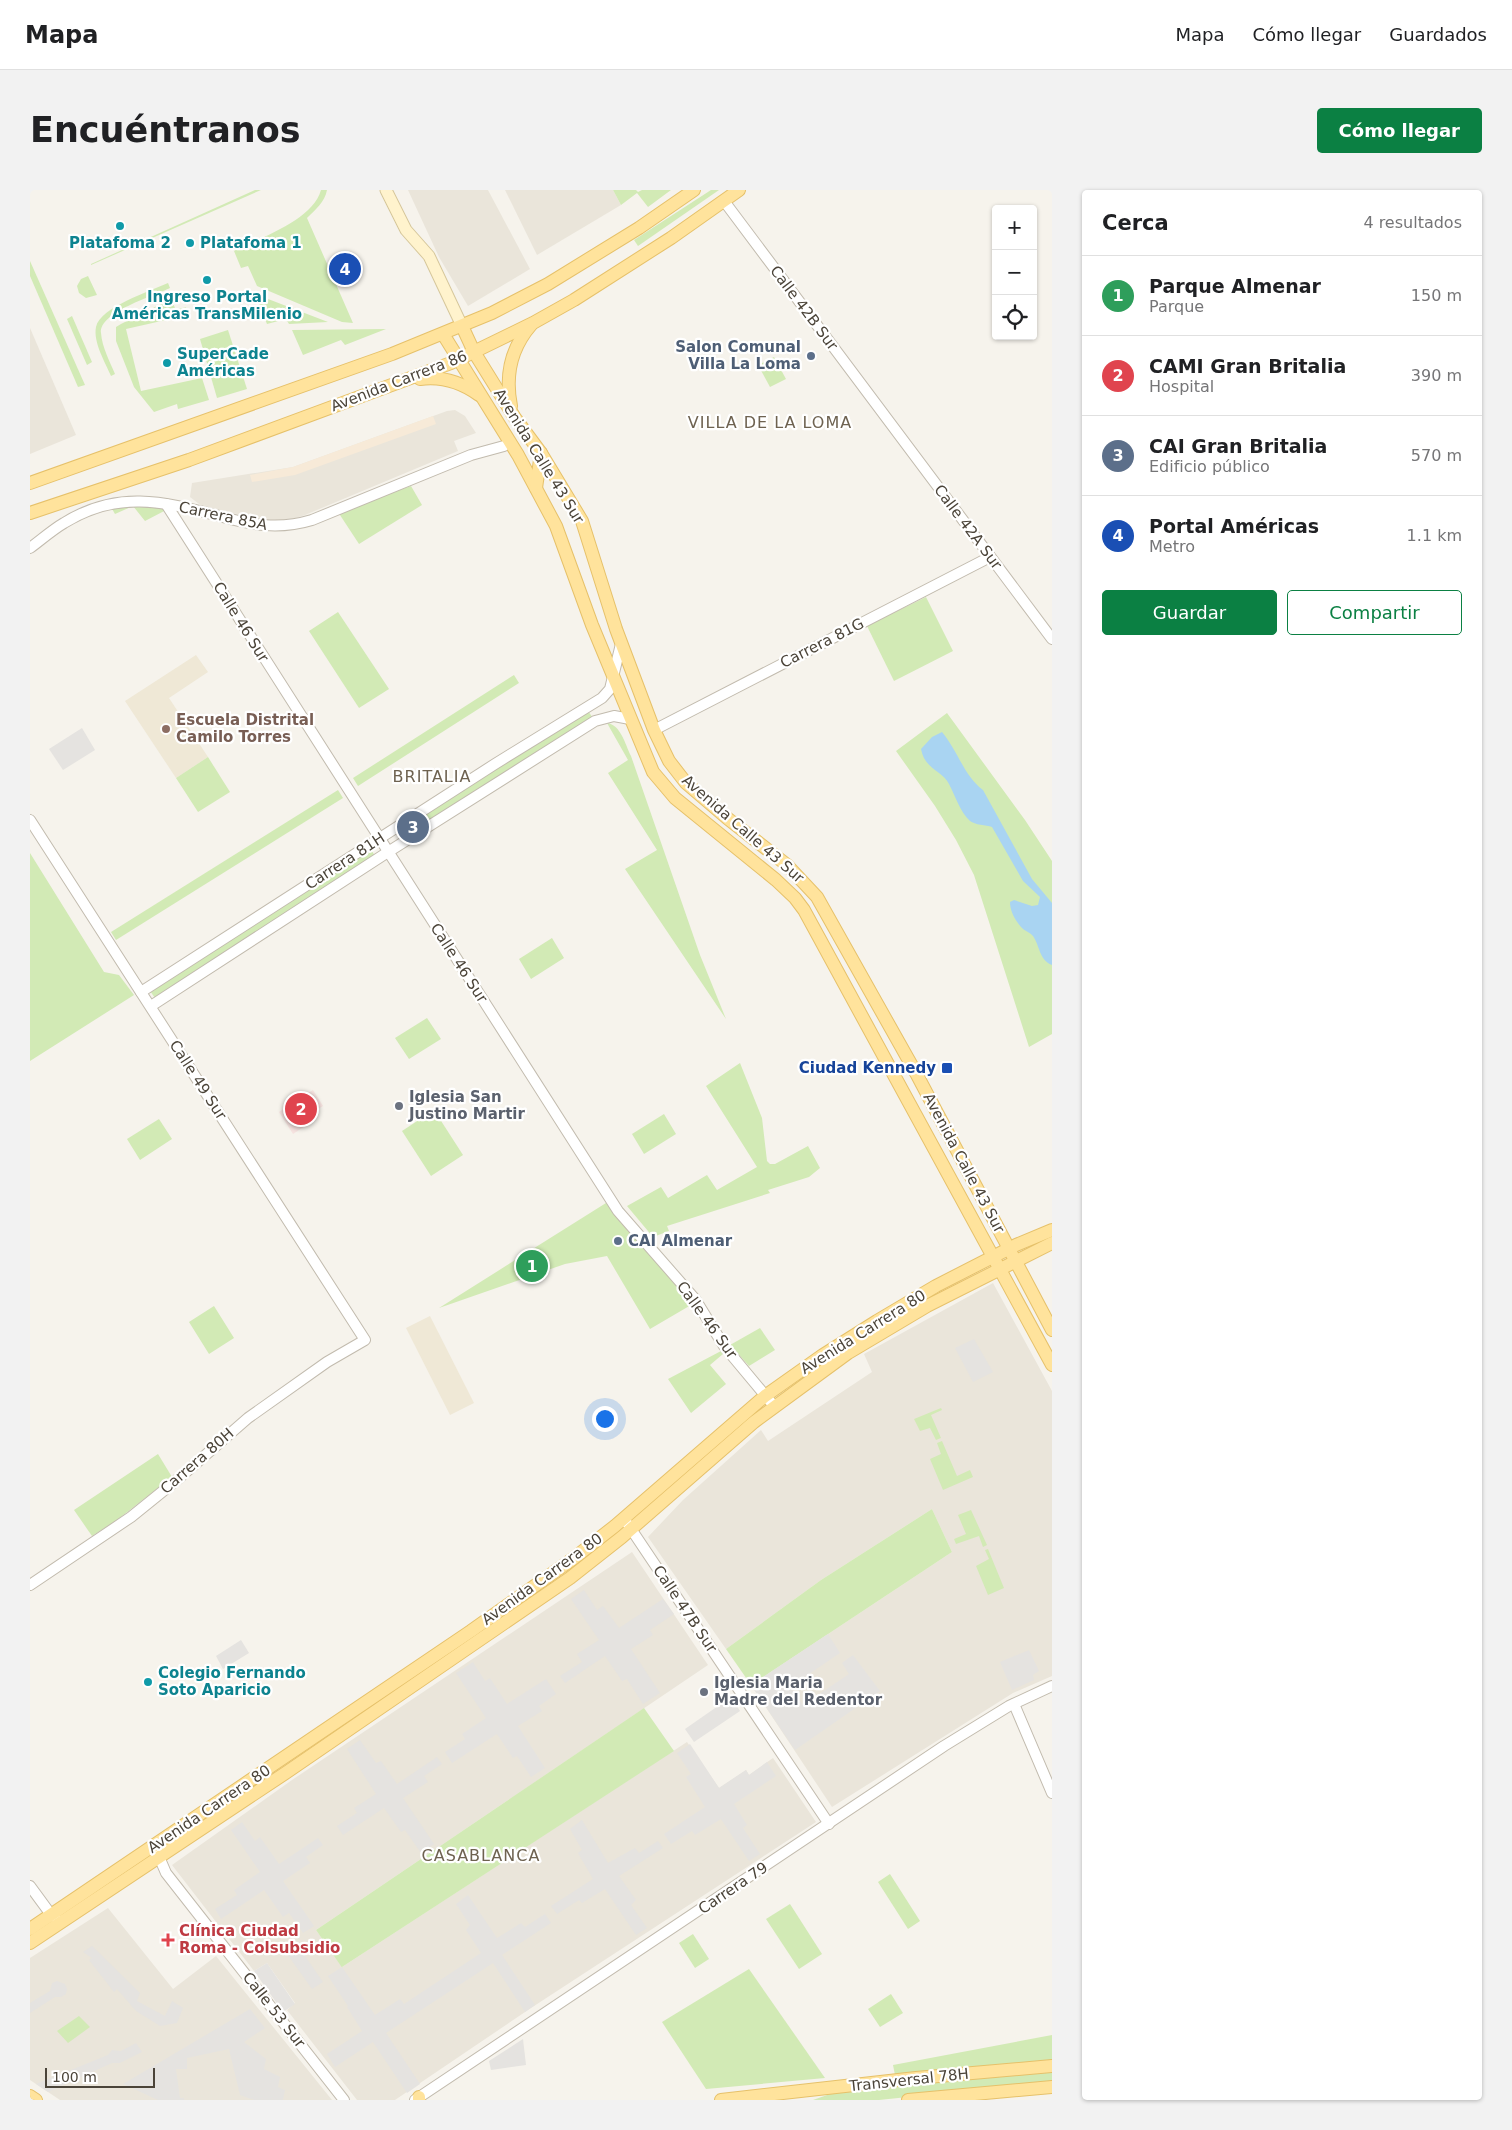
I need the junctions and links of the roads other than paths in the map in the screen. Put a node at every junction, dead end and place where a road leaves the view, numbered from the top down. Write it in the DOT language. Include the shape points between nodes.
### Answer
graph roads {
  1 [pos="694,190"];
  2 [pos="739,190"];
  3 [pos="386,191"];
  4 [pos="724,201"];
  5 [pos="533,323"];
  6 [pos="462,326"];
  7 [pos="443,334"];
  8 [pos="474,352"];
  9 [pos="459,359"];
  10 [pos="398,384"];
  11 [pos="480,396"];
  12 [pos="506,404"];
  13 [pos="883,415"];
  14 [pos="515,418"];
  15 [pos="504,446"];
  16 [pos="541,453"];
  17 [pos="30,483"];
  18 [pos="536,488"];
  19 [pos="166,504"];
  20 [pos="30,513"];
  21 [pos="30,548"];
  22 [pos="990,557"];
  23 [pos="1052,638"];
  24 [pos="621,644"];
  25 [pos="613,677"];
  26 [pos="638,690"];
  27 [pos="618,691"];
  28 [pos="630,719"];
  29 [pos="654,730"];
  30 [pos="30,820"];
  31 [pos="379,839"];
  32 [pos="388,852"];
  33 [pos="141,992"];
  34 [pos="151,1006"];
  35 [pos="1052,1230"];
  36 [pos="1052,1243"];
  37 [pos="1010,1248"];
  38 [pos="993,1257"];
  39 [pos="1016,1260"];
  40 [pos="1000,1268"];
  41 [pos="1052,1330"];
  42 [pos="366,1340"];
  43 [pos="1052,1365"];
  44 [pos="765,1396"];
  45 [pos="774,1406"];
  46 [pos="624,1518"];
  47 [pos="631,1529"];
  48 [pos="30,1584"];
  49 [pos="456,1649"];
  50 [pos="1052,1686"];
  51 [pos="1014,1704"];
  52 [pos="332,1725"];
  53 [pos="340,1736"];
  54 [pos="1052,1792"];
  55 [pos="830,1824"];
  56 [pos="157,1851"];
  57 [pos="30,1886"];
  58 [pos="58,1919"];
  59 [pos="30,1929"];
  60 [pos="30,1943"];
  61 [pos="1052,2066"];
  62 [pos="1052,2087"];
  63 [pos="30,2096"];
  64 [pos="417,2099"];
  65 [pos="36,2100"];
  66 [pos="344,2100"];
  67 [pos="721,2100"];
  68 [pos="908,2100"];
  1 -- 6 [label="main road, Avenida Carrera 86" via="548,284"];
  2 -- 4 [label="main road, Avenida Carrera 86"];
  3 -- 6 [label="main road, Avenida Calle 43 Sur" via="406,230 429,256"];
  4 -- 5 [label="main road, Avenida Carrera 86" via="599,284"];
  4 -- 13 [label="street, Calle 42B Sur"];
  5 -- 8 [label="main road, Avenida Carrera 86"];
  5 -- 14 [label="main road" via="518,344 510,367 509,392"];
  6 -- 7 [label="main road, Avenida Carrera 86"];
  6 -- 8 [label="main road, Avenida Calle 43 Sur"];
  7 -- 9 [label="main road, Avenida Calle 43 Sur"];
  7 -- 17 [label="main road, Avenida Carrera 86"];
  8 -- 9 [label="main road, Avenida Carrera 86"];
  8 -- 12 [label="main road, Avenida Calle 43 Sur"];
  9 -- 10 [label="main road, Avenida Carrera 86"];
  9 -- 11 [label="main road, Avenida Calle 43 Sur"];
  10 -- 11 [label="main road" via="427,378 445,379"];
  10 -- 20 [label="main road, Avenida Carrera 86" via="159,471"];
  11 -- 12 [label="main road"];
  11 -- 18 [label="main road, Avenida Calle 43 Sur"];
  12 -- 14 [label="main road, Avenida Calle 43 Sur"];
  13 -- 22 [label="street, Calle 42A Sur"];
  14 -- 16 [label="main road, Avenida Calle 43 Sur"];
  15 -- 19 [label="street, Carrera 85A" via="470,455 291,526 251,525"];
  16 -- 18 [label="main road"];
  16 -- 24 [label="main road, Avenida Calle 43 Sur" via="585,527"];
  18 -- 25 [label="main road, Avenida Calle 43 Sur" via="563,542"];
  19 -- 21 [label="street, Carrera 85A" via="139,500 106,505 78,514"];
  19 -- 31 [label="street, Calle 46 Sur"];
  22 -- 23 [label="street, Calle 42A Sur"];
  22 -- 29 [label="street, Carrera 81G"];
  24 -- 25 [label="street, Carrera 81H"];
  24 -- 26 [label="main road, Avenida Calle 43 Sur"];
  25 -- 27 [label="main road, Avenida Calle 43 Sur"];
  25 -- 31 [label="street, Carrera 81H" via="610,689 602,698"];
  26 -- 27 [label="main road" via="624,678 618,682"];
  26 -- 29 [label="main road, Avenida Calle 43 Sur"];
  27 -- 28 [label="main road, Avenida Calle 43 Sur"];
  28 -- 32 [label="street, Carrera 81H" via="614,716 596,720"];
  28 -- 38 [label="main road, Avenida Calle 43 Sur" via="650,766 667,790 791,893 804,910"];
  29 -- 37 [label="main road, Avenida Calle 43 Sur" via="669,761 686,783 787,865 818,897"];
  30 -- 33 [label="street, Calle 49 Sur"];
  31 -- 32 [label="street, Calle 46 Sur"];
  31 -- 33 [label="street, Carrera 81H"];
  32 -- 34 [label="street, Carrera 81H"];
  32 -- 44 [label="street, Calle 46 Sur" via="618,1211 695,1299 724,1346"];
  33 -- 34 [label="street, Calle 49 Sur"];
  34 -- 42 [label="street, Calle 49 Sur"];
  35 -- 37 [label="main road, Avenida Carrera 80"];
  36 -- 39 [label="main road, Avenida Carrera 80"];
  37 -- 38 [label="main road, Avenida Carrera 80"];
  37 -- 39 [label="main road, Avenida Calle 43 Sur"];
  38 -- 40 [label="main road, Avenida Calle 43 Sur"];
  38 -- 44 [label="main road, Avenida Carrera 80" via="877,1321"];
  39 -- 40 [label="main road, Avenida Carrera 80"];
  39 -- 41 [label="main road, Avenida Calle 43 Sur"];
  40 -- 43 [label="main road, Avenida Calle 43 Sur"];
  40 -- 45 [label="main road, Avenida Carrera 80" via="887,1329"];
  42 -- 48 [label="street, Carrera 80H" via="327,1362 248,1418 130,1516"];
  44 -- 45 [label="street, Calle 46 Sur"];
  44 -- 46 [label="main road, Avenida Carrera 80"];
  45 -- 47 [label="main road, Avenida Carrera 80"];
  46 -- 47 [label="street, Calle 47B Sur"];
  46 -- 49 [label="main road, Avenida Carrera 80"];
  47 -- 49 [label="main road, Avenida Carrera 80" via="570,1578"];
  47 -- 55 [label="street, Calle 47B Sur"];
  49 -- 52 [label="main road, Avenida Carrera 80"];
  49 -- 53 [label="main road, Avenida Carrera 80"];
  50 -- 51 [label="street, Carrera 79"];
  51 -- 54 [label="street"];
  51 -- 55 [label="street, Carrera 79" via="944,1746"];
  52 -- 53 [label="main road"];
  52 -- 56 [label="main road, Avenida Carrera 80"];
  53 -- 56 [label="main road, Avenida Carrera 80"];
  55 -- 64 [label="street, Carrera 79"];
  56 -- 58 [label="main road, Avenida Carrera 80"];
  56 -- 66 [label="street, Calle 53 Sur" via="166,1874"];
  57 -- 58 [label="street"];
  58 -- 59 [label="main road, Avenida Carrera 80"];
  58 -- 60 [label="main road, Avenida Carrera 80"];
  61 -- 67 [label="main road, Transversal 78H"];
  62 -- 68 [label="main road, Transversal 78H"];
  63 -- 65 [label="main road"];
}
